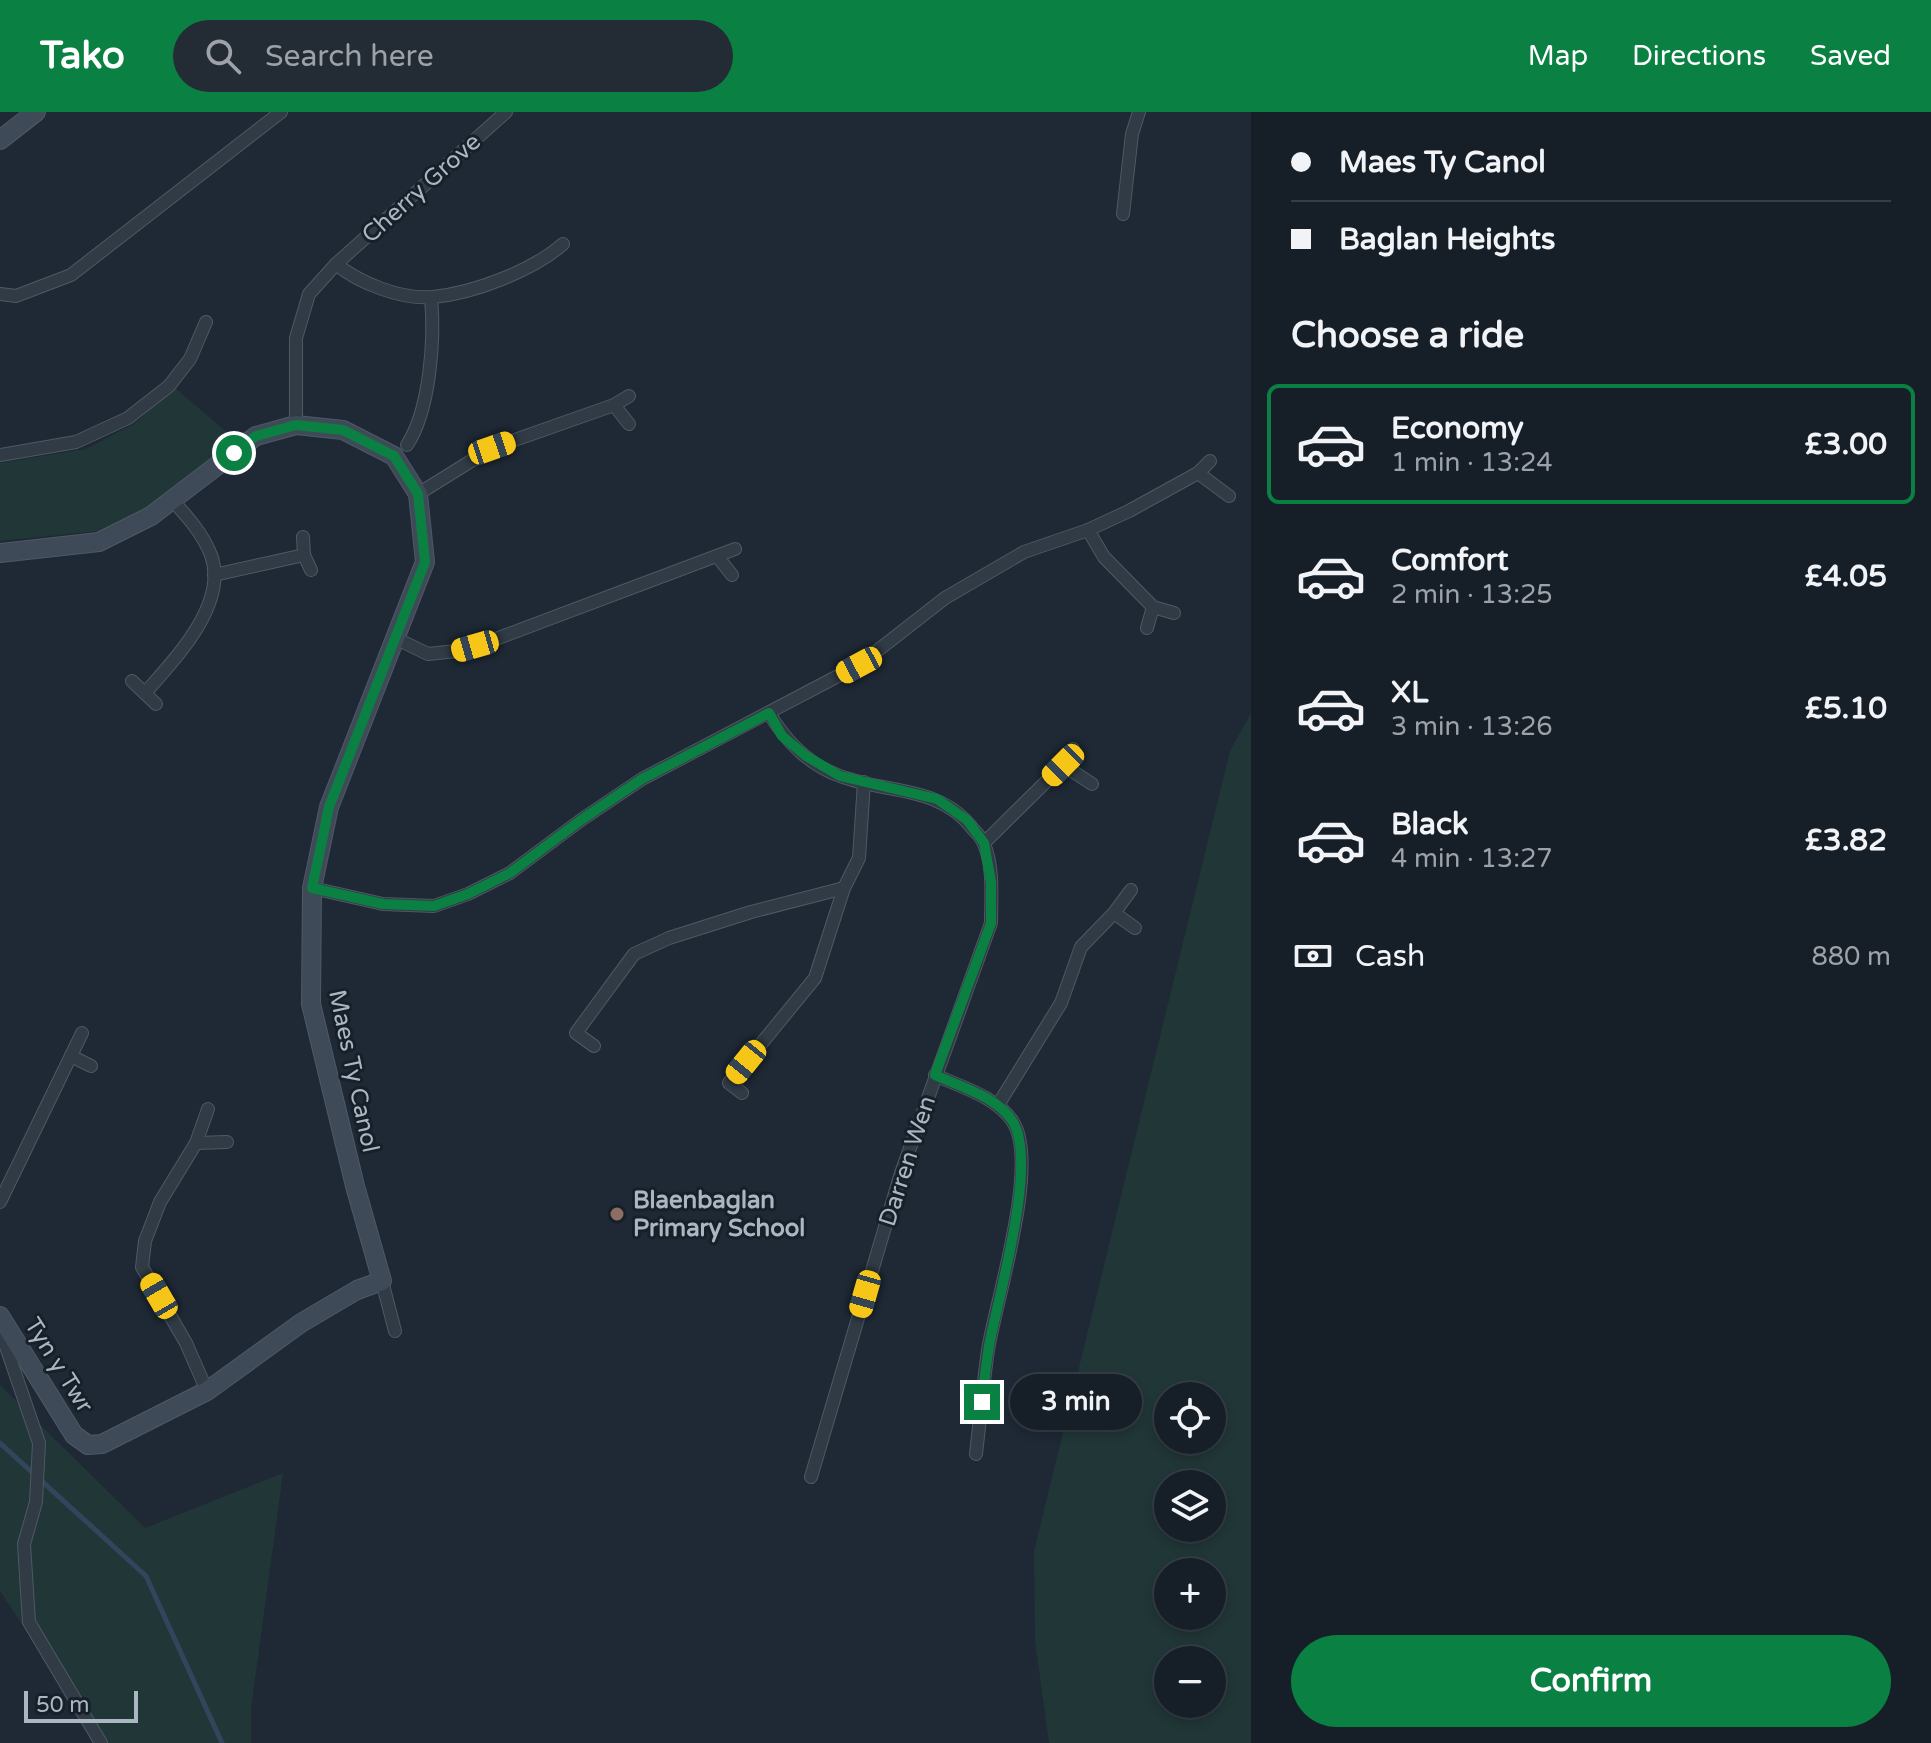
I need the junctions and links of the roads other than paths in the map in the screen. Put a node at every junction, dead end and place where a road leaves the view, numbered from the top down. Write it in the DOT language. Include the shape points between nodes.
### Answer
graph roads {
  1 [pos="36,112"];
  2 [pos="281,112"];
  3 [pos="506,112"];
  4 [pos="1139,112"];
  5 [pos="0,140"];
  6 [pos="1123,214"];
  7 [pos="563,244"];
  8 [pos="550,255"];
  9 [pos="336,264"];
  10 [pos="560,268"];
  11 [pos="0,294"];
  12 [pos="431,298"];
  13 [pos="206,322"];
  14 [pos="629,396"];
  15 [pos="614,405"];
  16 [pos="629,424"];
  17 [pos="296,425"];
  18 [pos="400,429"];
  19 [pos="0,455"];
  20 [pos="1210,461"];
  21 [pos="1198,473"];
  22 [pos="418,494"];
  23 [pos="1229,496"];
  24 [pos="172,500"];
  25 [pos="1088,530"];
  26 [pos="303,537"];
  27 [pos="735,549"];
  28 [pos="0,553"];
  29 [pos="304,555"];
  30 [pos="717,556"];
  31 [pos="311,570"];
  32 [pos="214,575"];
  33 [pos="732,575"];
  34 [pos="1153,607"];
  35 [pos="1174,613"];
  36 [pos="1147,628"];
  37 [pos="395,638"];
  38 [pos="132,681"];
  39 [pos="145,693"];
  40 [pos="156,704"];
  41 [pos="769,713"];
  42 [pos="1073,749"];
  43 [pos="1063,765"];
  44 [pos="864,782"];
  45 [pos="1092,784"];
  46 [pos="984,843"];
  47 [pos="312,888"];
  48 [pos="844,888"];
  49 [pos="1131,890"];
  50 [pos="1114,913"];
  51 [pos="1135,928"];
  52 [pos="82,1033"];
  53 [pos="594,1046"];
  54 [pos="71,1056"];
  55 [pos="91,1066"];
  56 [pos="935,1075"];
  57 [pos="742,1093"];
  58 [pos="998,1105"];
  59 [pos="208,1109"];
  60 [pos="227,1142"];
  61 [pos="196,1143"];
  62 [pos="0,1202"];
  63 [pos="382,1281"];
  64 [pos="0,1316"];
  65 [pos="0,1329"];
  66 [pos="395,1331"];
  67 [pos="207,1391"];
  68 [pos="976,1454"];
  69 [pos="811,1477"];
  70 [pos="101,1743"];
  1 -- 5 [label="street"];
  2 -- 11 [label="street" via="71,275 16,296"];
  3 -- 9 [label="street, Cherry Grove"];
  4 -- 6 [label="street"];
  7 -- 8 [label="street, Cherry Grove"];
  8 -- 10 [label="street"];
  8 -- 12 [label="street, Cherry Grove" via="500,280"];
  9 -- 12 [label="street, Cherry Grove" via="354,279"];
  9 -- 17 [label="street, Cherry Grove" via="309,294 296,338"];
  12 -- 18 [label="street" via="434,327 423,409 410,441"];
  13 -- 19 [label="street" via="194,337 190,359 169,386 128,418 76,442"];
  14 -- 15 [label="street"];
  15 -- 16 [label="street"];
  15 -- 22 [label="street" via="492,448"];
  17 -- 22 [label="street, Maes Ty Canol" via="343,430 394,456"];
  17 -- 24 [label="street, Maes Ty Canol" via="256,436"];
  20 -- 21 [label="street"];
  21 -- 23 [label="street"];
  21 -- 25 [label="street"];
  22 -- 37 [label="street, Maes Ty Canol" via="425,562"];
  24 -- 28 [label="street, Maes Ty Canol" via="99,542"];
  24 -- 32 [label="street" via="195,525 212,556"];
  25 -- 34 [label="street" via="1104,557"];
  25 -- 41 [label="street" via="1024,552 945,598 859,665"];
  26 -- 29 [label="street"];
  27 -- 30 [label="street"];
  29 -- 31 [label="street"];
  29 -- 32 [label="street"];
  30 -- 33 [label="street"];
  30 -- 37 [label="street" via="456,651 428,654"];
  32 -- 39 [label="street" via="207,611 185,648"];
  34 -- 35 [label="street"];
  34 -- 36 [label="street"];
  37 -- 47 [label="street, Maes Ty Canol" via="329,807"];
  38 -- 39 [label="street"];
  39 -- 40 [label="street"];
  41 -- 44 [label="street" via="782,736 806,756 840,776"];
  41 -- 47 [label="street" via="642,779 510,873 468,894 434,906 383,904"];
  42 -- 43 [label="street"];
  43 -- 45 [label="street"];
  43 -- 46 [label="street"];
  44 -- 46 [label="street" via="937,799 967,820"];
  44 -- 48 [label="street" via="859,858"];
  46 -- 56 [label="street, Darren Wen" via="991,923"];
  47 -- 63 [label="street, Maes Ty Canol" via="311,1004"];
  48 -- 53 [label="street" via="683,933 634,954 576,1033"];
  48 -- 57 [label="street" via="815,978 729,1083"];
  49 -- 50 [label="street"];
  50 -- 51 [label="street"];
  50 -- 58 [label="street" via="1081,947 1061,1003"];
  52 -- 54 [label="street"];
  54 -- 55 [label="street"];
  54 -- 62 [label="street"];
  56 -- 58 [label="street"];
  56 -- 69 [label="street, Darren Wen"];
  58 -- 68 [label="street" via="1014,1124 1021,1190 988,1349"];
  59 -- 61 [label="street"];
  60 -- 61 [label="street"];
  61 -- 67 [label="street" via="160,1202 145,1241 142,1267"];
  63 -- 66 [label="street, Maes Ty Canol"];
  63 -- 67 [label="street, Tyn y Twr" via="301,1323"];
  64 -- 67 [label="street, Tyn y Twr" via="74,1435 88,1445 102,1444"];
  65 -- 70 [label="street" via="39,1443 36,1502 24,1544 29,1622"];
}
